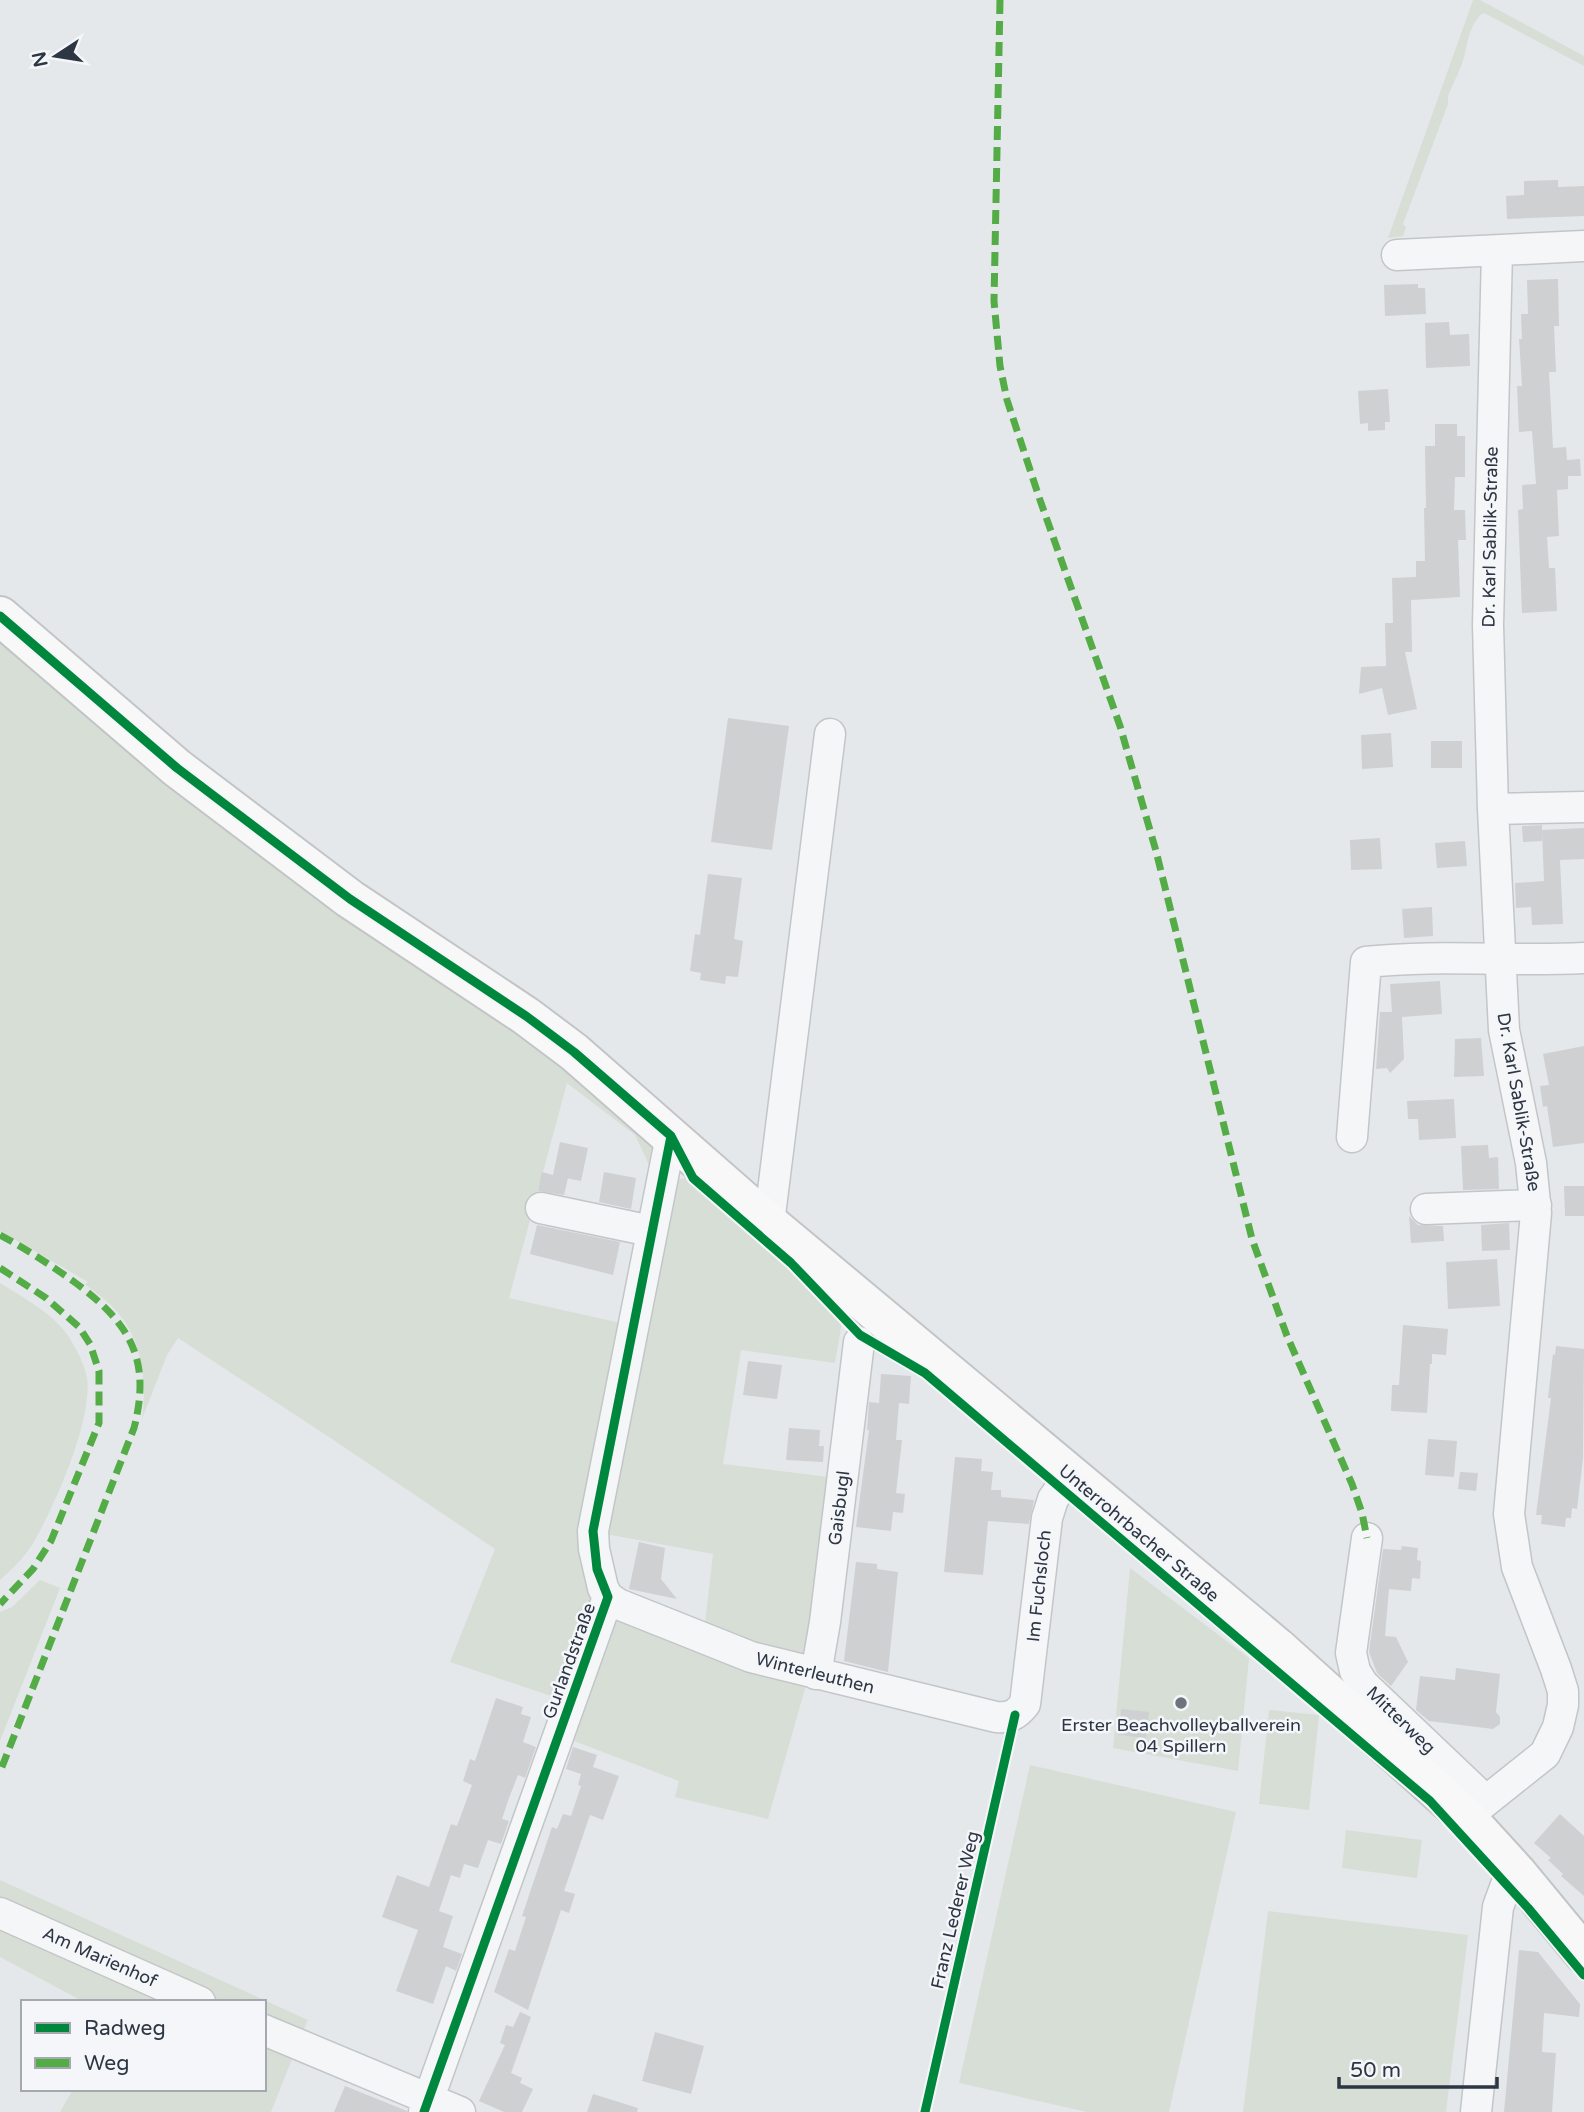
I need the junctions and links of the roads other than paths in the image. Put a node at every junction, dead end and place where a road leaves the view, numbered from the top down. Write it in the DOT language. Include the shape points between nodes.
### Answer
graph roads {
  1 [pos="1584,246"];
  2 [pos="1497,251"];
  3 [pos="1397,255"];
  4 [pos="0,616"];
  5 [pos="830,734"];
  6 [pos="1584,807"];
  7 [pos="1493,809"];
  8 [pos="1500,957"];
  9 [pos="1584,958"];
  10 [pos="671,1136"];
  11 [pos="1352,1137"];
  12 [pos="1536,1205"];
  13 [pos="541,1208"];
  14 [pos="1426,1209"];
  15 [pos="769,1223"];
  16 [pos="651,1231"];
  17 [pos="859,1342"];
  18 [pos="1069,1475"];
  19 [pos="1367,1538"];
  20 [pos="608,1597"];
  21 [pos="816,1674"];
  22 [pos="1025,1704"];
  23 [pos="1476,1809"];
  24 [pos="1518,1874"];
  25 [pos="0,1913"];
  26 [pos="1584,1954"];
  27 [pos="196,2000"];
  28 [pos="266,2031"];
  29 [pos="427,2106"];
  30 [pos="460,2112"];
  31 [pos="1476,2112"];
  1 -- 2 [label="street"];
  2 -- 3 [label="street"];
  2 -- 7 [label="street, Dr. Karl Sablik-Straße" via="1488,625"];
  4 -- 10 [label="main road, Unterrohrbacher Straße" via="177,768 350,899 575,1052"];
  5 -- 15 [label="street"];
  6 -- 7 [label="street"];
  7 -- 8 [label="street, Dr. Karl Sablik-Straße"];
  8 -- 9 [label="street"];
  8 -- 11 [label="street" via="1366,962"];
  8 -- 12 [label="street, Dr. Karl Sablik-Straße" via="1504,1030"];
  10 -- 15 [label="main road, Unterrohrbacher Straße"];
  10 -- 16 [label="street, Gurlandstraße"];
  12 -- 14 [label="street"];
  12 -- 23 [label="street, Dr. Karl Sablik-Straße" via="1509,1514 1517,1567 1556,1668 1563,1705 1545,1754"];
  13 -- 16 [label="street"];
  15 -- 18 [label="main road, Unterrohrbacher Straße"];
  16 -- 20 [label="street, Gurlandstraße" via="593,1531 597,1569"];
  17 -- 21 [label="street, Gaisbugl"];
  18 -- 22 [label="street, Im Fuchsloch" via="1046,1518"];
  18 -- 23 [label="main road, Unterrohrbacher Straße"];
  19 -- 23 [label="street, Mitterweg" via="1351,1653 1355,1671"];
  20 -- 21 [label="street, Winterleuthen" via="726,1648"];
  20 -- 29 [label="street, Gurlandstraße"];
  21 -- 22 [label="street, Winterleuthen" via="996,1717 1015,1715"];
  23 -- 24 [label="main road, Unterrohrbacher Straße"];
  24 -- 26 [label="main road, Unterrohrbacher Straße"];
  24 -- 31 [label="street" via="1506,1885 1498,1907"];
  25 -- 27 [label="street, Am Marienhof"];
  28 -- 29 [label="street"];
  29 -- 30 [label="street"];
}
